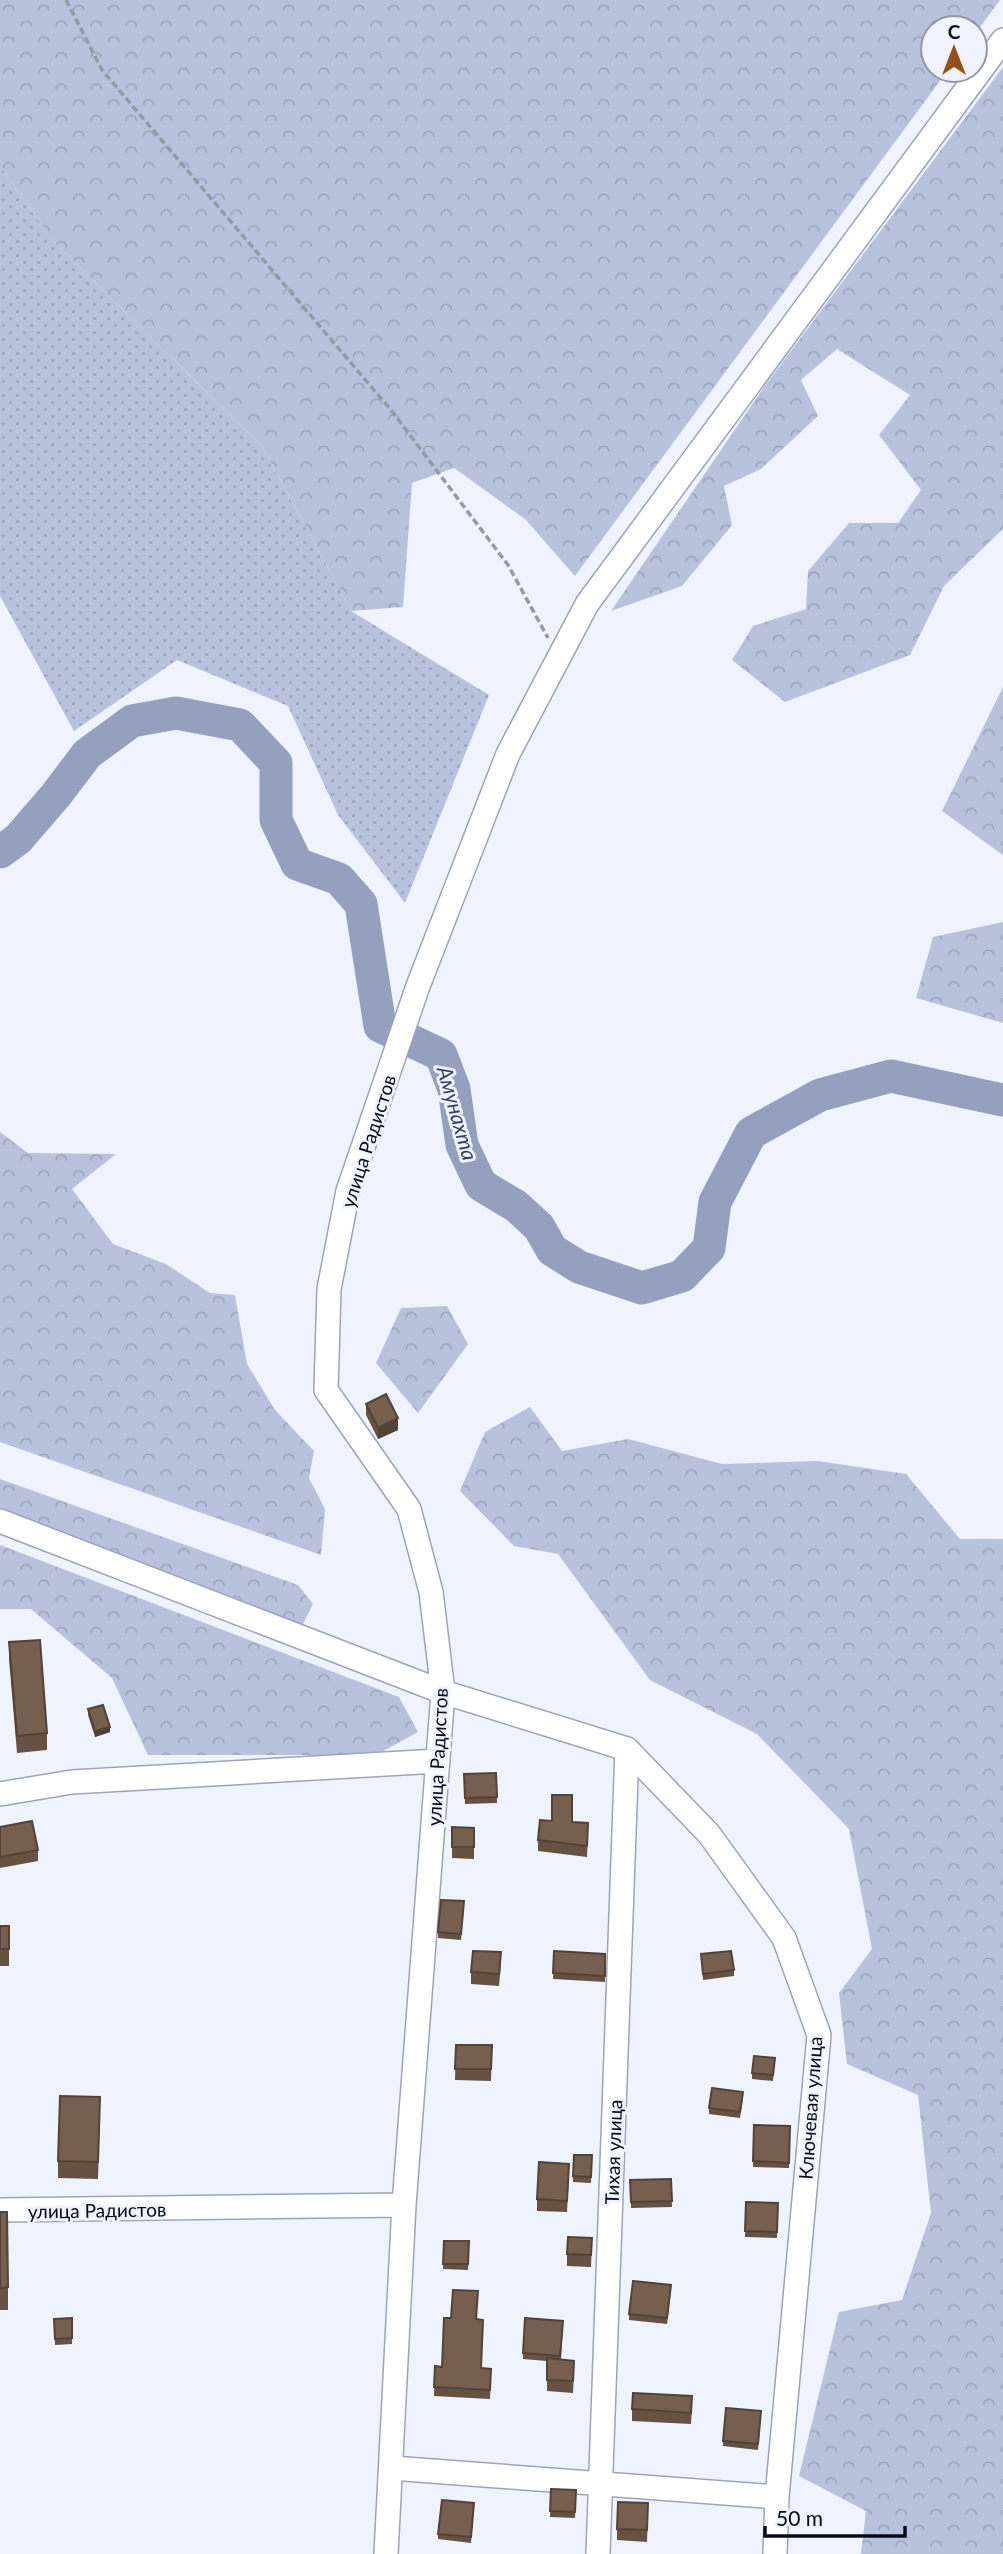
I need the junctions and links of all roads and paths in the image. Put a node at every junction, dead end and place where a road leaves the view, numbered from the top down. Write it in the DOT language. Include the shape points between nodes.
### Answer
graph roads {
  1 [pos="66,0"];
  2 [pos="1003,40"];
  3 [pos="559,658"];
  4 [pos="0,1521"];
  5 [pos="443,1692"];
  6 [pos="627,1749"];
  7 [pos="438,1761"];
  8 [pos="0,1794"];
  9 [pos="404,2205"];
  10 [pos="0,2210"];
  11 [pos="392,2468"];
  12 [pos="601,2484"];
  13 [pos="777,2497"];
  14 [pos="386,2554"];
  15 [pos="598,2554"];
  16 [pos="775,2554"];
  1 -- 3 [label="path" via="102,70 391,410 500,554"];
  2 -- 3 [label="street, улица Радистов" via="587,604"];
  3 -- 5 [label="street, улица Радистов" via="508,754 418,986 348,1191 329,1289 326,1390 409,1509 431,1592"];
  4 -- 5 [label="street, Ключевая улица"];
  5 -- 6 [label="street, Ключевая улица"];
  5 -- 7 [label="street, улица Радистов"];
  6 -- 12 [label="street, Тихая улица"];
  6 -- 13 [label="street, Ключевая улица" via="709,1834 784,1938 819,2035"];
  7 -- 8 [label="street" via="72,1782"];
  7 -- 9 [label="street, улица Радистов"];
  9 -- 10 [label="street, улица Радистов"];
  9 -- 11 [label="street, улица Радистов"];
  11 -- 12 [label="street"];
  11 -- 14 [label="street, улица Радистов"];
  12 -- 13 [label="street"];
  12 -- 15 [label="street, Тихая улица"];
  13 -- 16 [label="street, Ключевая улица"];
}
